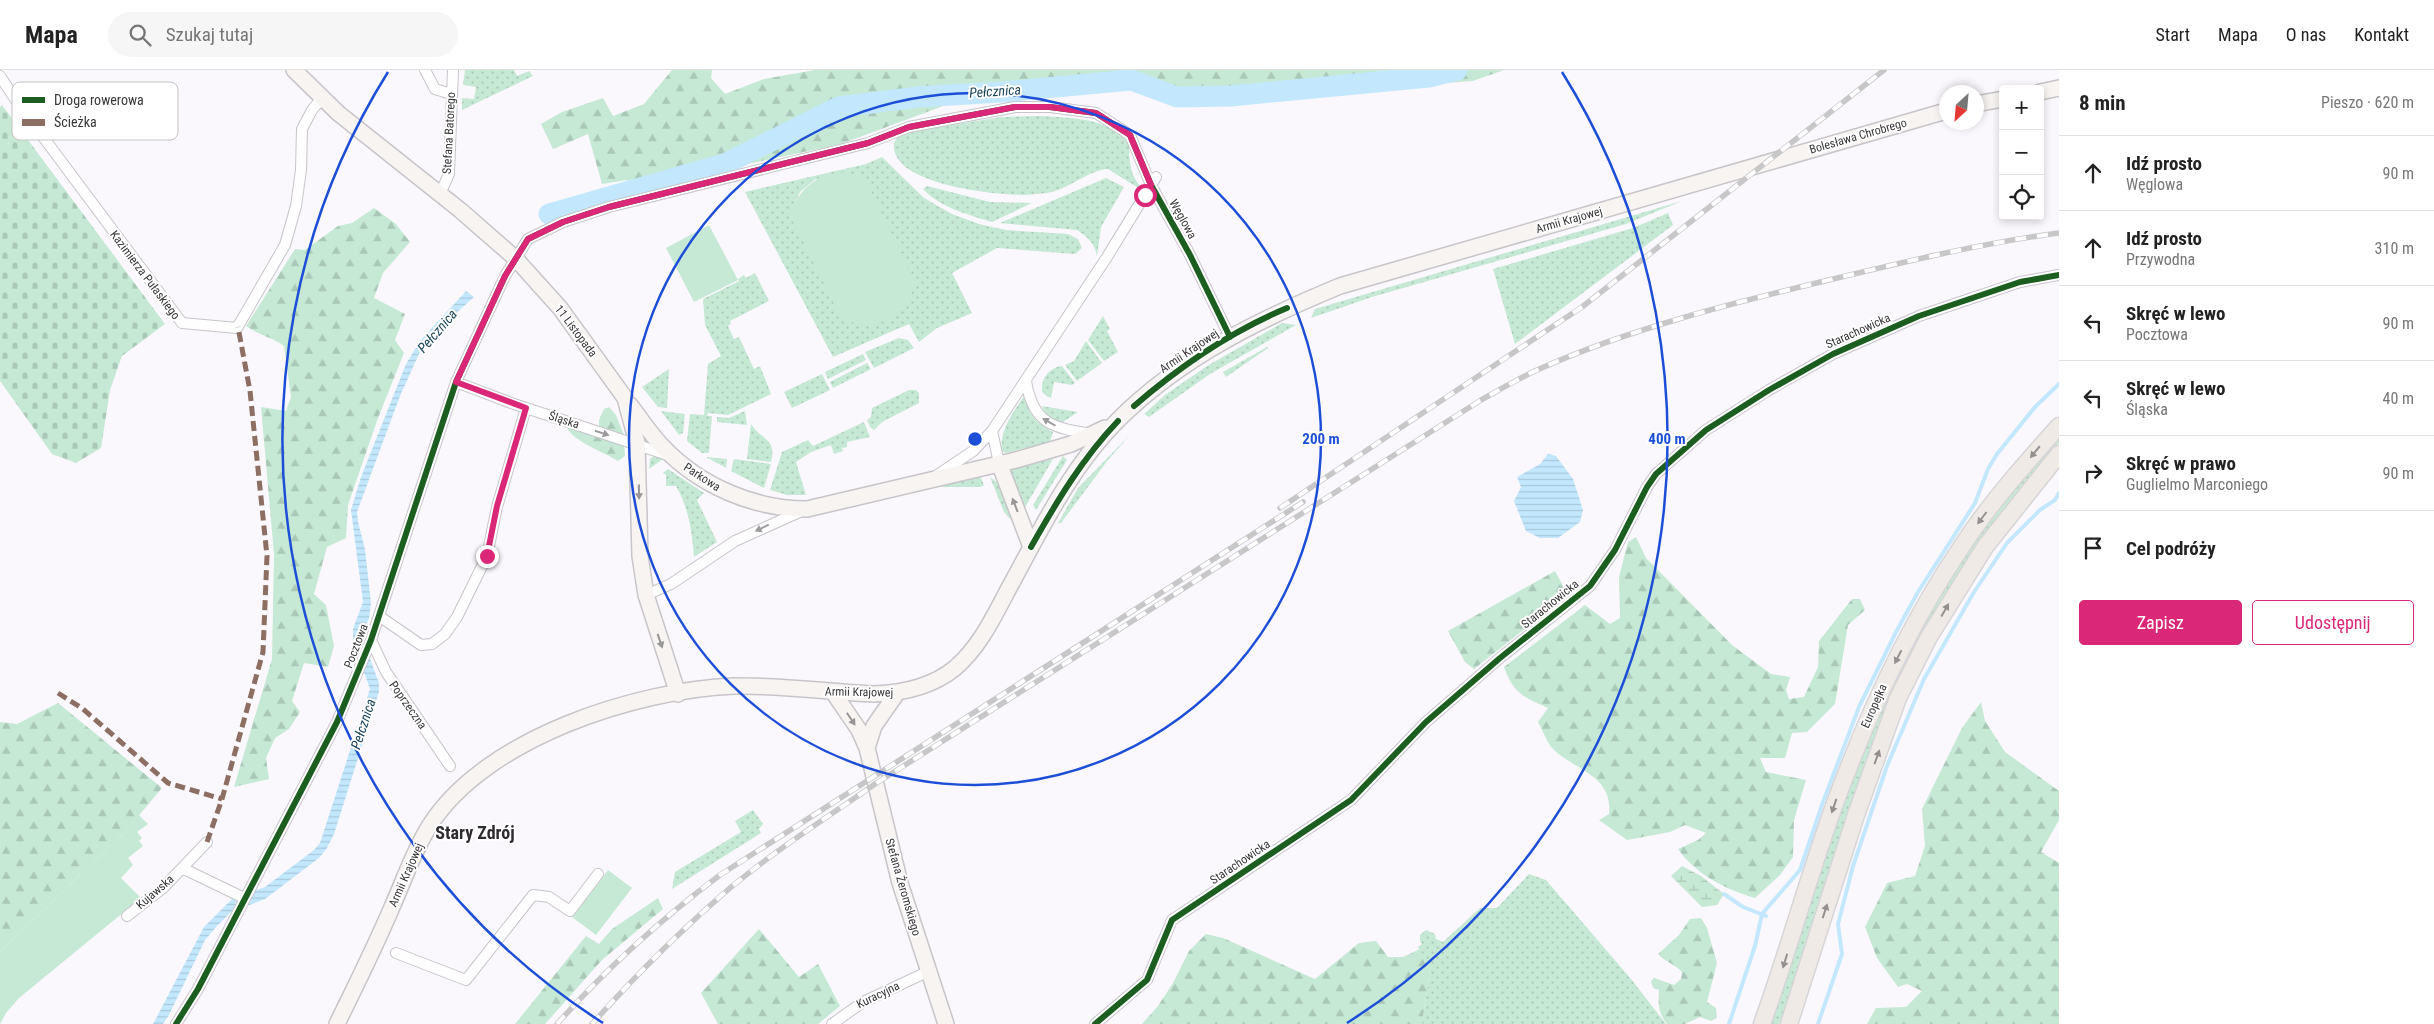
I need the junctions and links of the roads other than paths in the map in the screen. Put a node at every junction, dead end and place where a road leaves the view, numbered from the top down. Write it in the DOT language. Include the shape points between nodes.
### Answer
graph roads {
  1 [pos="294,70"];
  2 [pos="425,70"];
  3 [pos="453,70"];
  4 [pos="0,76"];
  5 [pos="2059,88"];
  6 [pos="2044,91"];
  7 [pos="12,93"];
  8 [pos="451,94"];
  9 [pos="322,98"];
  10 [pos="1999,100"];
  11 [pos="1984,103"];
  12 [pos="1939,113"];
  13 [pos="45,140"];
  14 [pos="1770,161"];
  15 [pos="1153,181"];
  16 [pos="440,194"];
  17 [pos="515,258"];
  18 [pos="2059,275"];
  19 [pos="1230,337"];
  20 [pos="1026,381"];
  21 [pos="456,382"];
  22 [pos="625,398"];
  23 [pos="526,408"];
  24 [pos="1118,421"];
  25 [pos="2059,426"];
  26 [pos="992,431"];
  27 [pos="1095,434"];
  28 [pos="636,443"];
  29 [pos="2059,454"];
  30 [pos="672,456"];
  31 [pos="999,463"];
  32 [pos="931,479"];
  33 [pos="807,509"];
  34 [pos="1031,546"];
  35 [pos="646,595"];
  36 [pos="379,616"];
  37 [pos="370,643"];
  38 [pos="833,692"];
  39 [pos="897,693"];
  40 [pos="678,694"];
  41 [pos="867,748"];
  42 [pos="450,766"];
  43 [pos="207,842"];
  44 [pos="182,868"];
  45 [pos="598,874"];
  46 [pos="247,893"];
  47 [pos="128,916"];
  48 [pos="396,952"];
  49 [pos="927,972"];
  50 [pos="176,1024"];
  51 [pos="337,1024"];
  52 [pos="832,1024"];
  53 [pos="946,1024"];
  54 [pos="1095,1024"];
  55 [pos="1762,1024"];
  56 [pos="1789,1024"];
  1 -- 9 [label="main road, 11 Listopada"];
  2 -- 8 [label="street" via="435,89"];
  3 -- 8 [label="street, Stefana Batorego"];
  4 -- 7 [label="street, Kazimierza Pułaskiego"];
  5 -- 6 [label="main road"];
  8 -- 16 [label="street, Stefana Batorego" via="449,174"];
  9 -- 13 [label="street, Kazimierza Pułaskiego" via="302,129 300,179 285,245 237,328 182,323"];
  9 -- 16 [label="main road, 11 Listopada"];
  10 -- 11 [label="main road"];
  12 -- 14 [label="main road, Bolesława Chrobrego"];
  14 -- 19 [label="main road, Armii Krajowej" via="1340,286 1281,310"];
  15 -- 17 [label="street, Węglowa" via="1130,135 1096,113 1050,107 1015,107 909,127 868,143 609,207 563,222 528,239"];
  15 -- 19 [label="street, Węglowa"];
  15 -- 20 [label="street"];
  16 -- 17 [label="main road, 11 Listopada"];
  17 -- 21 [label="street, Pocztowa"];
  17 -- 22 [label="main road, 11 Listopada" via="560,308"];
  18 -- 54 [label="street, Starachowicka" via="2020,282 1919,316 1833,354 1706,430 1656,474 1615,550 1590,586 1426,722 1351,800 1172,920 1147,980"];
  19 -- 24 [label="main road, Armii Krajowej" via="1157,386"];
  20 -- 26 [label="street"];
  27 -- 20 [label="street, one-way" via="1062,430 1039,417 1029,399"];
  21 -- 23 [label="street, Śląska"];
  21 -- 36 [label="street, Pocztowa"];
  22 -- 28 [label="main road, 11 Listopada"];
  22 -- 30 [label="main road, Parkowa"];
  23 -- 28 [label="street, Śląska, one-way"];
  23 -- 36 [label="street" via="497,506 487,556 453,623 432,644 421,645"];
  24 -- 27 [label="main road, Parkowa"];
  24 -- 34 [label="main road, Armii Krajowej" via="1077,469"];
  25 -- 55 [label="main road, Europejka, one-way" via="1962,544 1924,606 1883,686 1833,807"];
  26 -- 31 [label="street"];
  26 -- 32 [label="street" via="973,451"];
  27 -- 31 [label="main road, Parkowa" via="1071,444"];
  28 -- 30 [label="street, Śląska"];
  28 -- 35 [label="main road, 11 Listopada, one-way" via="640,556"];
  56 -- 29 [label="main road, Europejka, one-way" via="1856,815 1898,698 1929,637 1985,546"];
  30 -- 33 [label="main road, Parkowa" via="712,484 741,498 772,507"];
  31 -- 32 [label="main road, Parkowa"];
  34 -- 31 [label="main road, one-way"];
  32 -- 33 [label="main road, Parkowa"];
  33 -- 35 [label="street, Parkowa, one-way" via="735,541 671,584"];
  34 -- 39 [label="main road, Armii Krajowej" via="988,627 965,658 940,677 915,689"];
  35 -- 40 [label="main road, 11 Listopada, one-way"];
  36 -- 37 [label="street, Pocztowa"];
  37 -- 42 [label="street, Poprzeczna"];
  37 -- 46 [label="street, Pocztowa" via="337,722"];
  38 -- 39 [label="main road, Armii Krajowej"];
  38 -- 40 [label="main road, Armii Krajowej" via="736,686"];
  38 -- 41 [label="main road, Stefana Żeromskiego, one-way" via="859,730"];
  39 -- 41 [label="main road" via="874,726"];
  40 -- 51 [label="main road, Armii Krajowej" via="613,708 553,730 501,758 456,794 425,833"];
  41 -- 49 [label="main road, Stefana Żeromskiego" via="900,883"];
  43 -- 44 [label="street, Kujawska"];
  44 -- 46 [label="street, Kujawska" via="234,893"];
  44 -- 47 [label="street, Kujawska"];
  45 -- 48 [label="street" via="570,911 550,897 533,894 466,980"];
  46 -- 50 [label="street, Pocztowa" via="198,989"];
  49 -- 52 [label="street, Kuracyjna" via="863,1002"];
  49 -- 53 [label="main road, Stefana Żeromskiego"];
}
